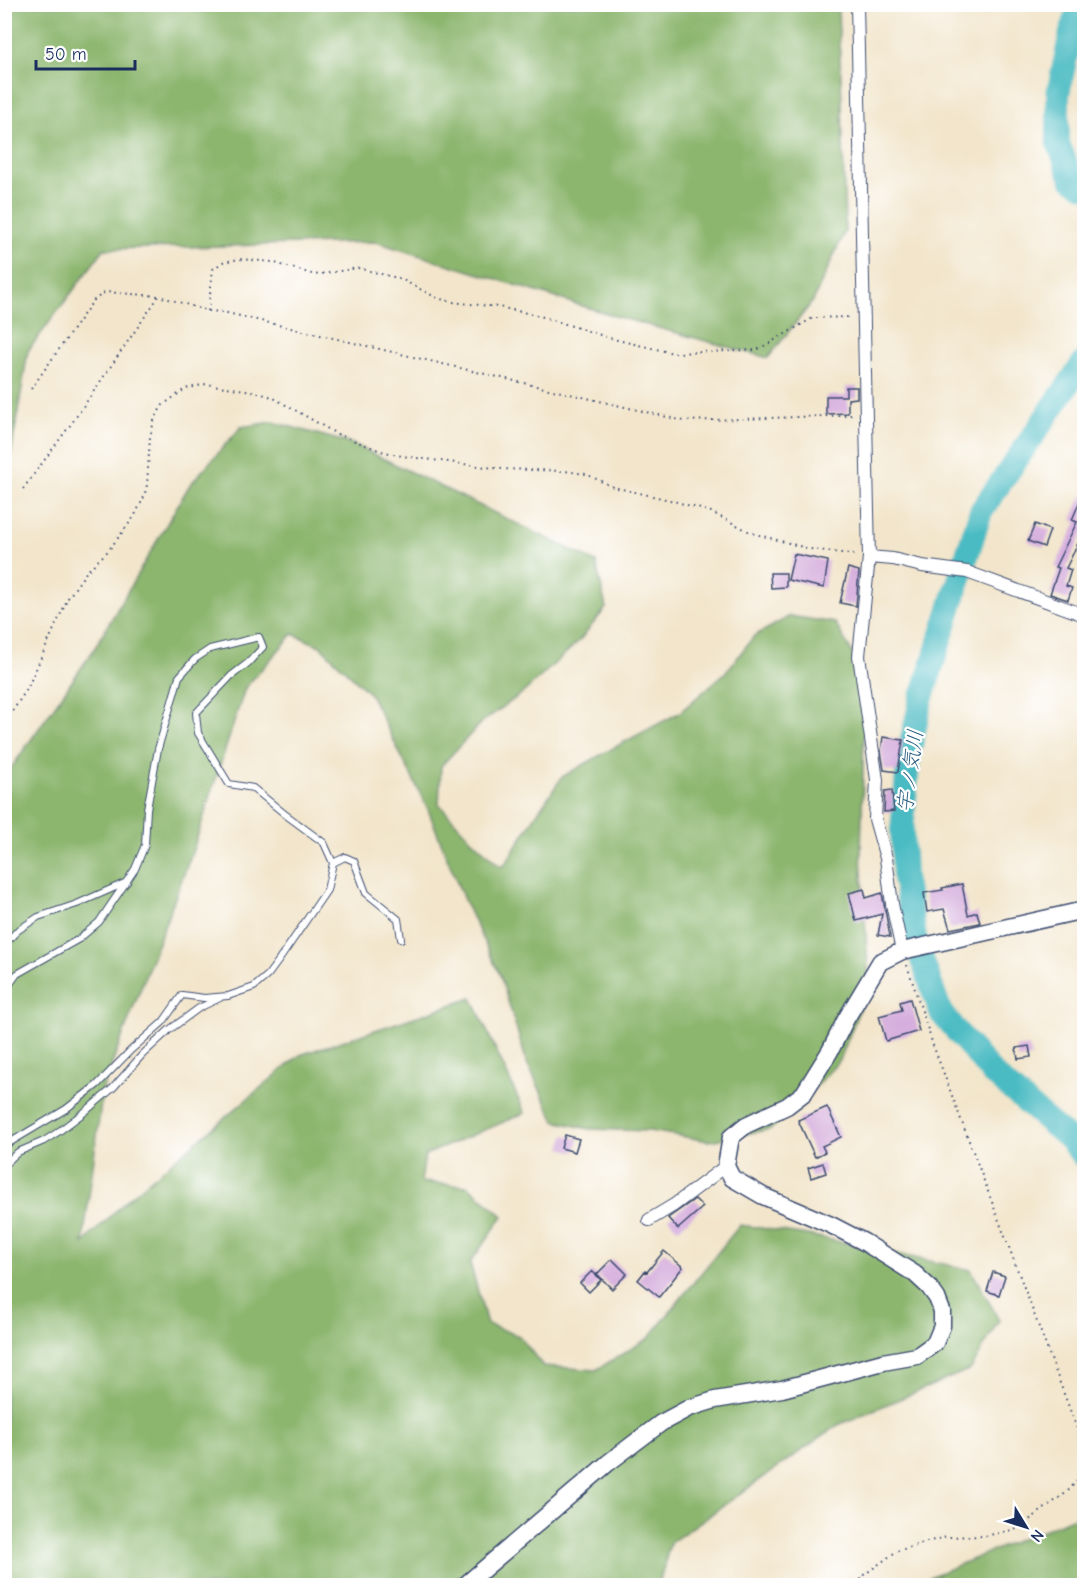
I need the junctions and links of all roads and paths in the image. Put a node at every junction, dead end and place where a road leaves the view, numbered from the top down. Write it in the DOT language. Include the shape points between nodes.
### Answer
graph roads {
  1 [pos="857,4"];
  2 [pos="159,296"];
  3 [pos="208,311"];
  4 [pos="864,317"];
  5 [pos="31,389"];
  6 [pos="866,414"];
  7 [pos="23,489"];
  8 [pos="869,557"];
  9 [pos="1084,615"];
  10 [pos="4,727"];
  11 [pos="333,863"];
  12 [pos="127,882"];
  13 [pos="1084,910"];
  14 [pos="401,939"];
  15 [pos="4,945"];
  16 [pos="902,951"];
  17 [pos="4,992"];
  18 [pos="223,996"];
  19 [pos="4,1146"];
  20 [pos="4,1165"];
  21 [pos="726,1166"];
  22 [pos="649,1220"];
  23 [pos="1084,1447"];
  24 [pos="1084,1473"];
  25 [pos="464,1586"];
  26 [pos="861,1586"];
  1 -- 4 [label="street"];
  2 -- 3 [label="path"];
  2 -- 5 [label="path" via="105,292 93,300"];
  2 -- 7 [label="path"];
  3 -- 4 [label="path" via="213,269 223,262 240,259 272,262 315,275 358,268 401,279 444,300 540,316 673,353 757,350 813,318"];
  3 -- 6 [label="path" via="684,421"];
  4 -- 6 [label="street"];
  6 -- 8 [label="street"];
  8 -- 9 [label="street" via="961,571"];
  8 -- 10 [label="path" via="810,549 752,533 711,512 613,487 586,474 502,469 381,451 337,434 272,397 206,384 185,389 154,417 144,497 134,517 68,598 27,689"];
  8 -- 16 [label="street" via="859,656 877,780 875,819"];
  11 -- 12 [label="lane" via="324,843 253,788 229,784 198,733 196,713 263,647 259,637 210,649 179,676 158,749 145,845"];
  11 -- 14 [label="lane" via="345,858 354,861 366,893 398,919"];
  11 -- 18 [label="lane" via="327,890 268,975 254,987"];
  12 -- 15 [label="lane" via="38,917"];
  12 -- 17 [label="lane" via="99,922 79,939 17,974"];
  13 -- 16 [label="street"];
  16 -- 21 [label="street" via="880,962 804,1093 731,1137"];
  16 -- 23 [label="path" via="933,1045"];
  18 -- 19 [label="lane" via="182,995 164,1022 97,1085 66,1109"];
  18 -- 20 [label="lane" via="169,1030 113,1088 77,1118 44,1141 18,1152"];
  21 -- 22 [label="street"];
  21 -- 25 [label="street" via="732,1178 763,1196 839,1229 915,1274 929,1287 942,1311 942,1326 935,1343 917,1356 689,1408 661,1423 608,1463"];
  24 -- 26 [label="path" via="1067,1492 1017,1529 985,1536 947,1537 897,1551 861,1576"];
}
